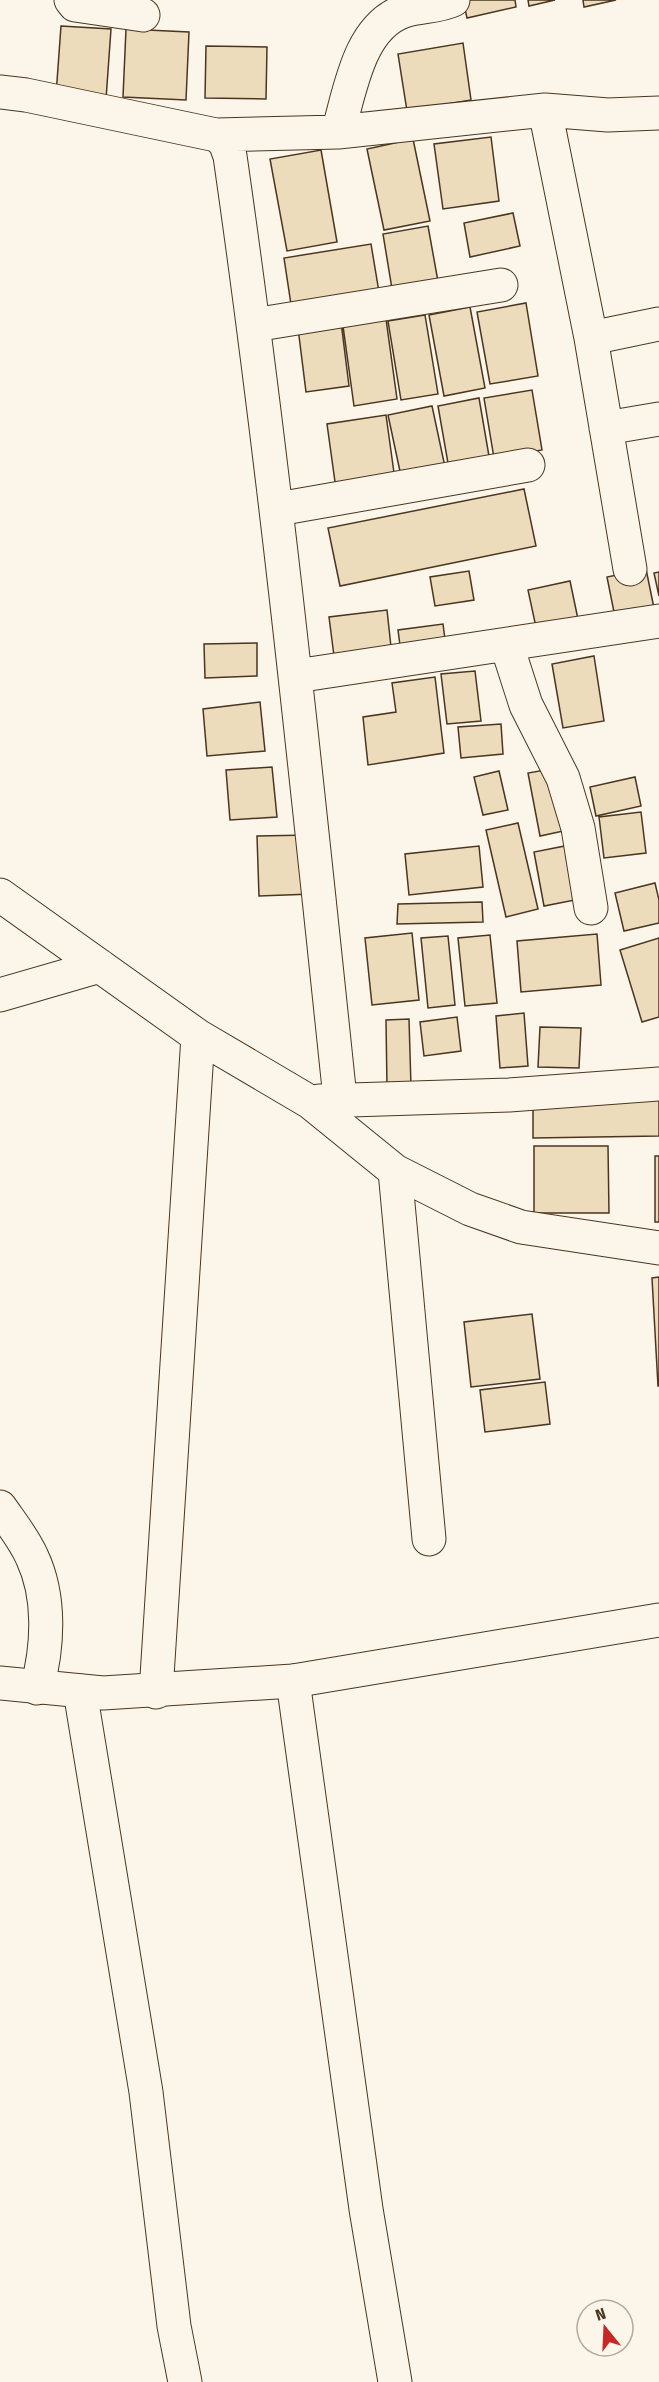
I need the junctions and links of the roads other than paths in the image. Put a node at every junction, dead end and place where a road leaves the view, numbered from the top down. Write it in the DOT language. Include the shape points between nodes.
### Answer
graph roads {
  1 [pos="71,0"];
  2 [pos="453,0"];
  3 [pos="143,15"];
  4 [pos="0,93"];
  5 [pos="545,110"];
  6 [pos="659,113"];
  7 [pos="338,132"];
  8 [pos="216,135"];
  9 [pos="501,285"];
  10 [pos="659,324"];
  11 [pos="254,325"];
  12 [pos="591,338"];
  13 [pos="659,419"];
  14 [pos="606,429"];
  15 [pos="528,465"];
  16 [pos="278,509"];
  17 [pos="630,569"];
  18 [pos="659,621"];
  19 [pos="507,646"];
  20 [pos="296,676"];
  21 [pos="0,895"];
  22 [pos="591,908"];
  23 [pos="100,966"];
  24 [pos="0,995"];
  25 [pos="198,1036"];
  26 [pos="659,1084"];
  27 [pos="325,1100"];
  28 [pos="395,1171"];
  29 [pos="659,1248"];
  30 [pos="0,1507"];
  31 [pos="429,1539"];
  32 [pos="659,1620"];
  33 [pos="41,1666"];
  34 [pos="293,1681"];
  35 [pos="0,1683"];
  36 [pos="80,1691"];
  37 [pos="156,1692"];
  38 [pos="185,2382"];
  39 [pos="395,2382"];
  1 -- 3 [label="street" via="75,5"];
  2 -- 7 [label="street" via="405,11 383,24 360,58"];
  4 -- 8 [label="street"];
  5 -- 6 [label="street" via="608,115"];
  5 -- 7 [label="street"];
  5 -- 12 [label="street"];
  7 -- 8 [label="street"];
  8 -- 11 [label="street" via="225,142 230,156"];
  9 -- 11 [label="street"];
  10 -- 12 [label="street"];
  11 -- 16 [label="street"];
  12 -- 14 [label="street"];
  13 -- 14 [label="street"];
  14 -- 17 [label="street"];
  15 -- 16 [label="street"];
  16 -- 20 [label="street"];
  18 -- 19 [label="street"];
  19 -- 20 [label="street"];
  19 -- 22 [label="street" via="526,705 563,778 578,828"];
  20 -- 27 [label="street"];
  21 -- 23 [label="street"];
  23 -- 24 [label="street"];
  23 -- 25 [label="street"];
  25 -- 27 [label="street"];
  25 -- 37 [label="street"];
  26 -- 27 [label="street" via="509,1095"];
  27 -- 28 [label="street"];
  28 -- 29 [label="street" via="470,1209 521,1227"];
  28 -- 31 [label="street"];
  30 -- 33 [label="street" via="33,1559 45,1610"];
  32 -- 34 [label="street"];
  33 -- 35 [label="street"];
  33 -- 36 [label="street"];
  34 -- 37 [label="street"];
  34 -- 39 [label="street" via="366,2209"];
  36 -- 37 [label="street"];
  36 -- 38 [label="street" via="146,2092 174,2326"];
}
